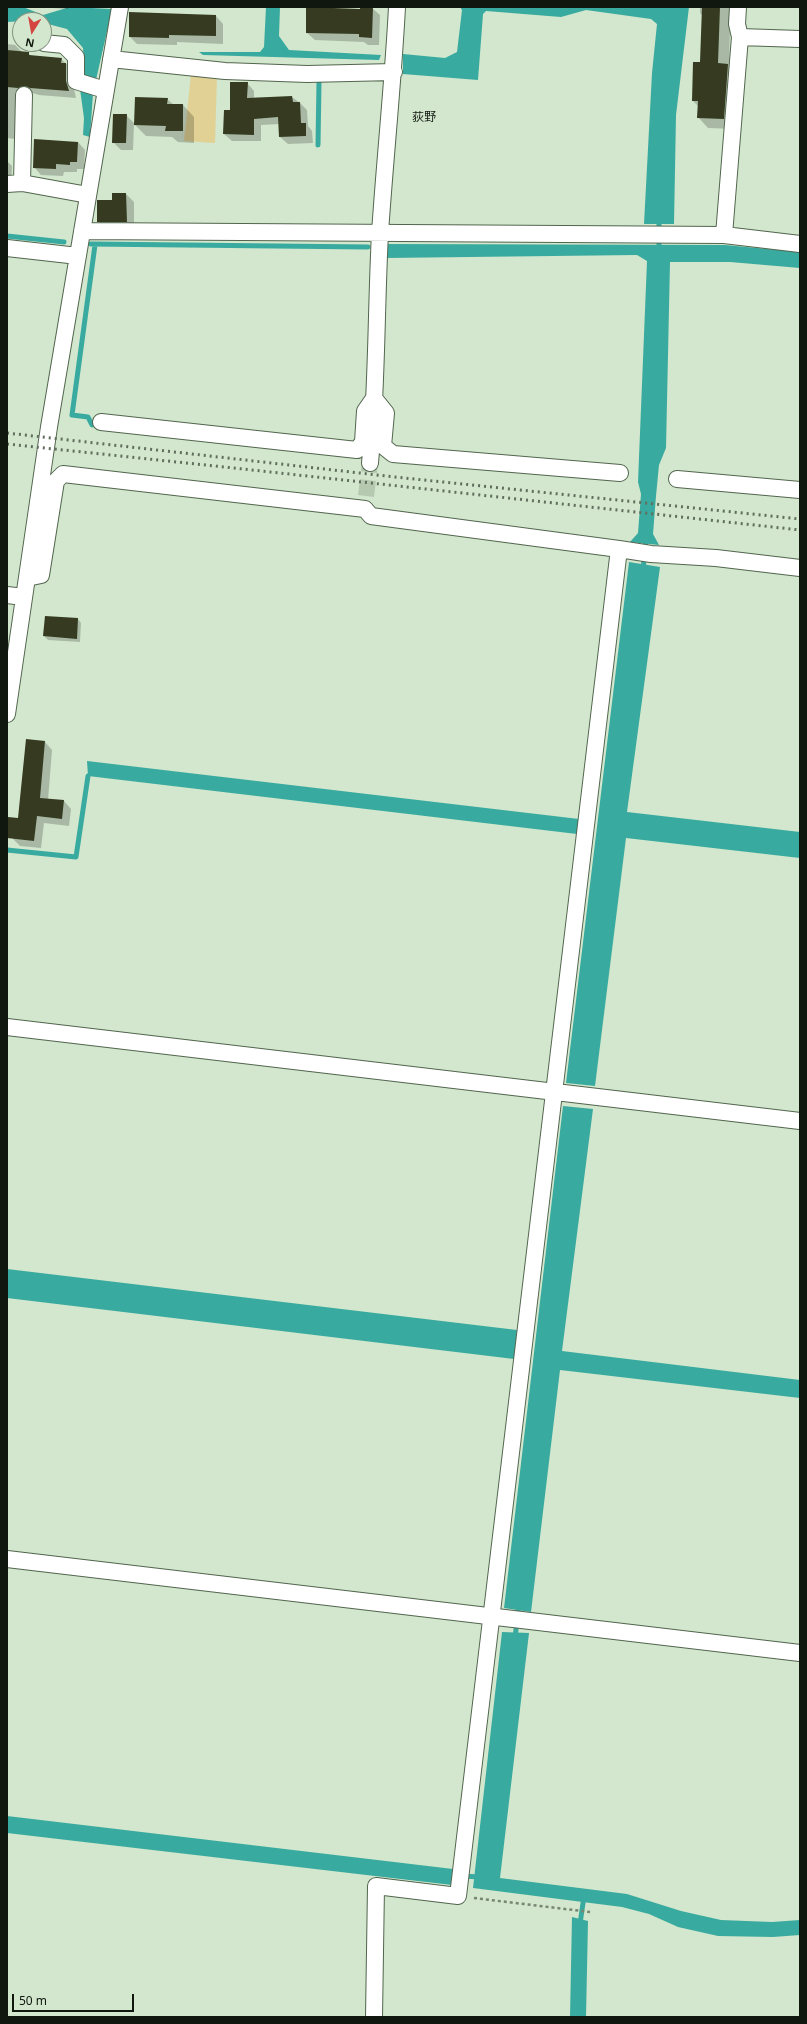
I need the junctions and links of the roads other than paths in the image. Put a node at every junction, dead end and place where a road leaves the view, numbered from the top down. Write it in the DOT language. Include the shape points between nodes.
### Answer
graph roads {
  1 [pos="120,7"];
  2 [pos="397,7"];
  3 [pos="738,7"];
  4 [pos="740,37"];
  5 [pos="800,39"];
  6 [pos="52,44"];
  7 [pos="111,59"];
  8 [pos="394,72"];
  9 [pos="105,90"];
  10 [pos="24,95"];
  11 [pos="14,184"];
  12 [pos="88,195"];
  13 [pos="82,231"];
  14 [pos="380,233"];
  15 [pos="724,235"];
  16 [pos="800,244"];
  17 [pos="7,248"];
  18 [pos="78,256"];
  19 [pos="374,398"];
  20 [pos="101,422"];
  21 [pos="370,463"];
  22 [pos="620,473"];
  23 [pos="677,479"];
  24 [pos="800,490"];
  25 [pos="619,549"];
  26 [pos="800,568"];
  27 [pos="27,578"];
  28 [pos="7,595"];
  29 [pos="24,597"];
  30 [pos="7,714"];
  31 [pos="7,1027"];
  32 [pos="554,1093"];
  33 [pos="800,1121"];
  34 [pos="7,1559"];
  35 [pos="491,1618"];
  36 [pos="800,1653"];
  37 [pos="374,2017"];
  1 -- 7 [label="street"];
  2 -- 8 [label="street"];
  3 -- 4 [label="street" via="737,24"];
  4 -- 5 [label="street"];
  4 -- 15 [label="street"];
  6 -- 9 [label="street" via="64,45 76,57 76,82"];
  7 -- 8 [label="street" via="225,71 307,74"];
  7 -- 9 [label="street"];
  8 -- 14 [label="street"];
  9 -- 12 [label="street"];
  10 -- 11 [label="street"];
  11 -- 12 [label="street"];
  12 -- 13 [label="street"];
  13 -- 14 [label="street"];
  13 -- 18 [label="street"];
  14 -- 15 [label="street"];
  14 -- 19 [label="street"];
  15 -- 16 [label="street"];
  17 -- 18 [label="street"];
  18 -- 27 [label="street" via="50,419"];
  19 -- 20 [label="street" via="365,411 363,442 357,450"];
  19 -- 21 [label="street"];
  19 -- 22 [label="street" via="386,413 383,446 393,454"];
  23 -- 24 [label="street"];
  25 -- 26 [label="street"];
  25 -- 27 [label="street" via="371,516 366,503 62,474 56,481 41,575"];
  25 -- 32 [label="street"];
  27 -- 29 [label="street"];
  28 -- 29 [label="street"];
  29 -- 30 [label="street"];
  31 -- 32 [label="street"];
  32 -- 33 [label="street"];
  32 -- 35 [label="street"];
  34 -- 35 [label="street"];
  35 -- 36 [label="street"];
  35 -- 37 [label="street" via="460,1883 376,1886"];
}
